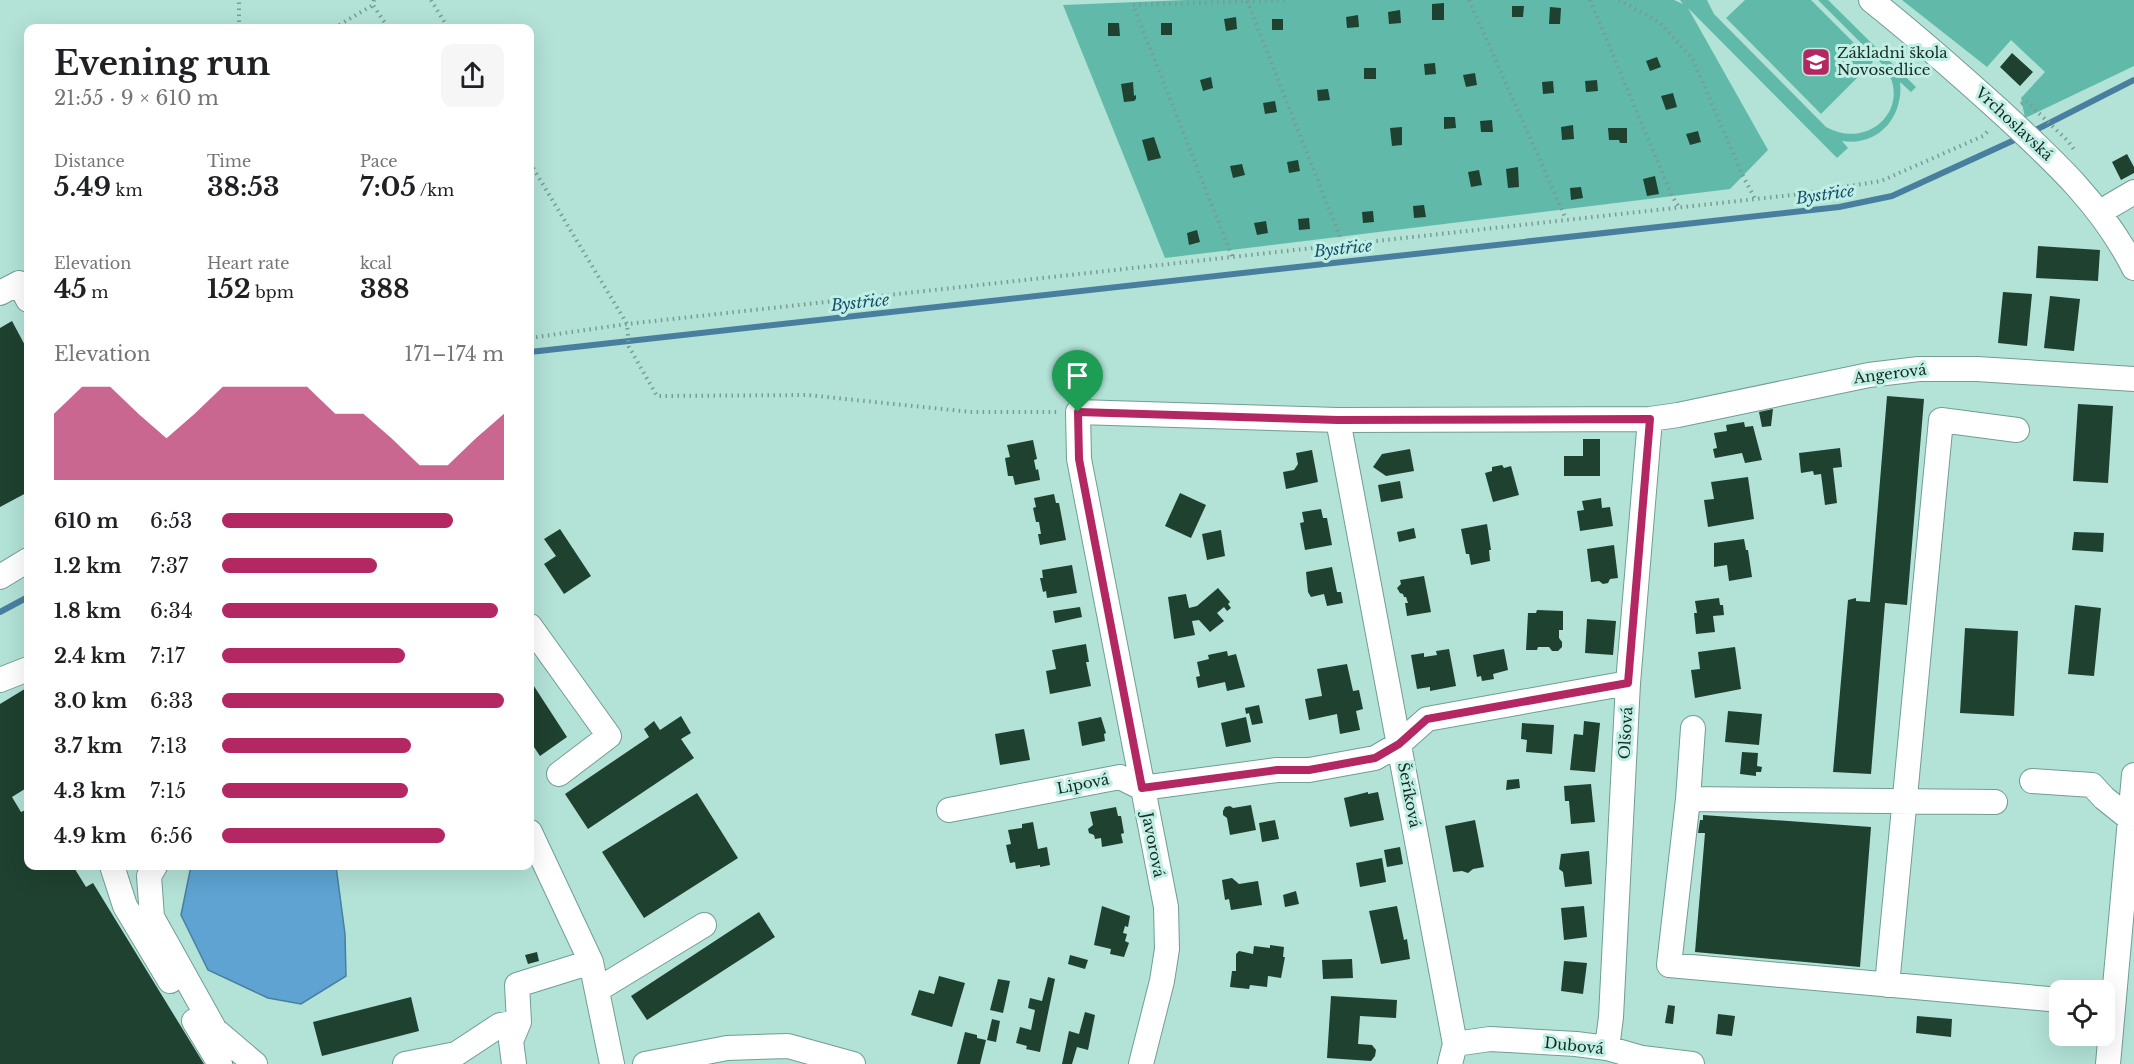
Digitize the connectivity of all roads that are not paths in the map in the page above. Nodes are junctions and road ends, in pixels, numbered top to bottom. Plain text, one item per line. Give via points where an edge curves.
1 (1871, 0) edge
2 (2134, 192) edge
3 (2100, 212) junction
4 (2134, 268) edge
5 (24, 292) edge
6 (0, 293) edge
7 (2134, 379) edge
8 (1078, 412) joint
9 (1650, 419) junction
10 (1338, 420) junction
11 (2017, 430) dead end
12 (24, 562) edge
13 (0, 577) edge
14 (534, 632) edge
15 (24, 671) edge
16 (0, 680) edge
17 (1628, 683) junction
18 (1693, 728) dead end
19 (1399, 744) junction
20 (559, 774) dead end
21 (2134, 774) edge
22 (2032, 781) dead end
23 (1142, 788) junction
24 (1688, 799) junction
25 (1903, 801) junction
26 (1995, 802) dead end
27 (949, 810) dead end
28 (2130, 818) junction
29 (534, 841) edge
30 (113, 870) edge
31 (153, 870) edge
32 (704, 926) dead end
33 (2127, 935) edge
34 (591, 962) junction
35 (2115, 980) edge
36 (1887, 986) junction
37 (597, 990) junction
38 (2049, 999) edge
39 (519, 1022) junction
40 (2108, 1046) edge
41 (1607, 1048) junction
42 (1452, 1054) edge
43 (220, 1064) edge
44 (255, 1064) edge
45 (405, 1064) edge
46 (514, 1064) edge
47 (612, 1064) edge
48 (645, 1064) edge
49 (853, 1064) edge
50 (1141, 1064) edge
51 (1692, 1064) edge
52 (2108, 1064) edge

1 - 3 street, Vrchoslavská via 2008,118
2 - 3 street
3 - 4 street, Vrchoslavská
5 - 6 street via 19,283
7 - 9 street, Angerová via 1919,369 1869,375
8 - 10 street, Angerová
8 - 23 street, Javorová via 1079,459
9 - 10 street, Angerová
9 - 17 street, Olšová
10 - 19 street, Šeříková
11 - 25 street via 1941,420
12 - 13 street
14 - 20 street via 609,736
15 - 16 street
17 - 19 street, Lipová via 1427,719
17 - 41 street, Olšová
18 - 24 street
19 - 23 street, Lipová via 1375,758 1309,770 1277,770
19 - 42 street, Šeříková
21 - 28 street
22 - 28 street via 2092,785
23 - 27 street, Lipová via 1120,777
23 - 50 street, Javorová via 1166,907 1167,949
24 - 25 street
24 - 36 street via 1669,965
25 - 26 street
25 - 36 street
28 - 33 street
29 - 34 street
30 - 43 street via 125,906
31 - 44 street via 149,876 152,916 215,1030
32 - 37 street
33 - 35 street
34 - 37 street
34 - 39 street via 518,985
36 - 38 street
37 - 47 street
39 - 45 street via 500,1025 456,1054
39 - 46 street via 512,1041
40 - 52 street
41 - 42 street, Dubová via 1490,1039
41 - 51 street, Dubová via 1642,1058
48 - 49 street via 727,1048 788,1046

